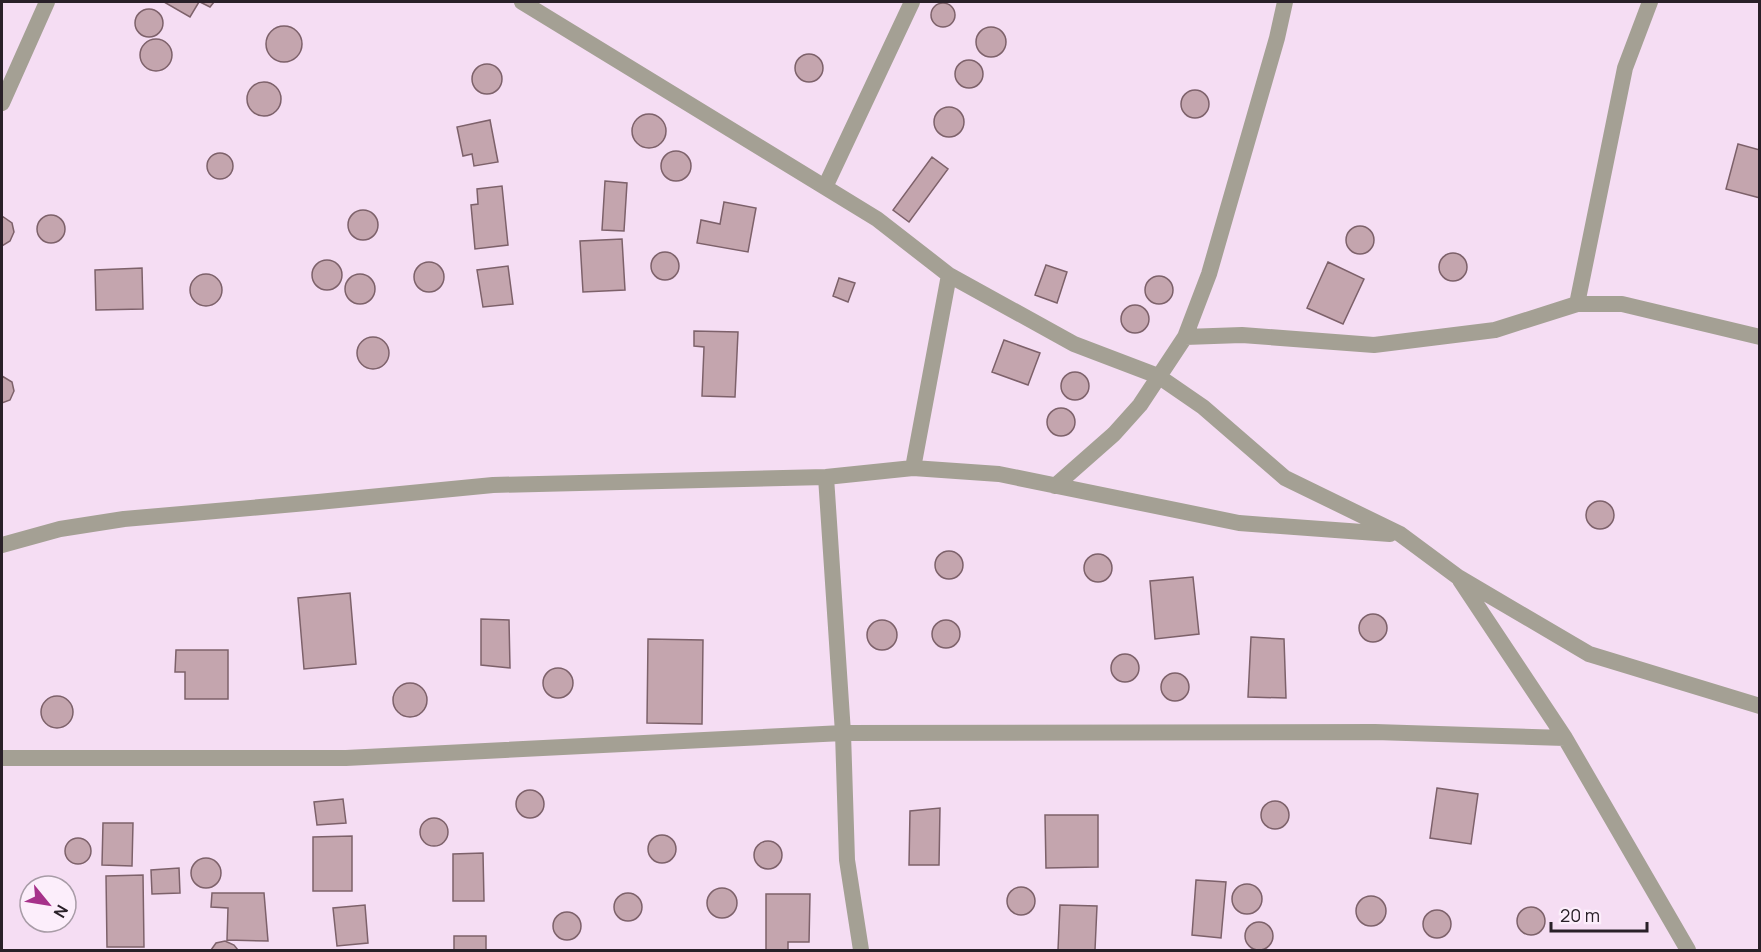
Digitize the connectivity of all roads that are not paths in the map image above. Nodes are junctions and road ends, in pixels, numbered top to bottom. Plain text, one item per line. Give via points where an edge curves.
1 (47, 2) edge
2 (522, 2) edge
3 (912, 2) edge
4 (1285, 2) edge
5 (1650, 2) edge
6 (2, 103) edge
7 (825, 187) junction
8 (949, 275) junction
9 (1577, 304) junction
10 (1185, 337) junction
11 (1760, 337) edge
12 (1158, 376) junction
13 (913, 468) junction
14 (826, 477) junction
15 (1055, 486) junction
16 (1400, 534) junction
17 (2, 545) edge
18 (1458, 577) junction
19 (1760, 706) edge
20 (843, 733) junction
21 (1565, 738) junction
22 (2, 758) edge
23 (861, 951) edge
24 (1688, 951) edge

1 - 6 street
2 - 7 street
3 - 7 street
4 - 10 street via 1209,274
5 - 9 street via 1625,68
7 - 8 street via 877,219
8 - 12 street via 1074,344
8 - 13 street
9 - 10 street via 1495,330 1374,345 1242,335
9 - 11 street via 1622,304
10 - 12 street
12 - 15 street via 1140,405 1114,434
12 - 16 street via 1203,407 1285,478
13 - 14 street
13 - 15 street via 999,474
14 - 17 street via 493,485 124,519 60,528
14 - 20 street
15 - 16 street via 1239,523
16 - 18 street
18 - 19 street via 1589,654
18 - 21 street
20 - 21 street via 1375,732
20 - 22 street via 346,758
20 - 23 street via 847,860
21 - 24 street

